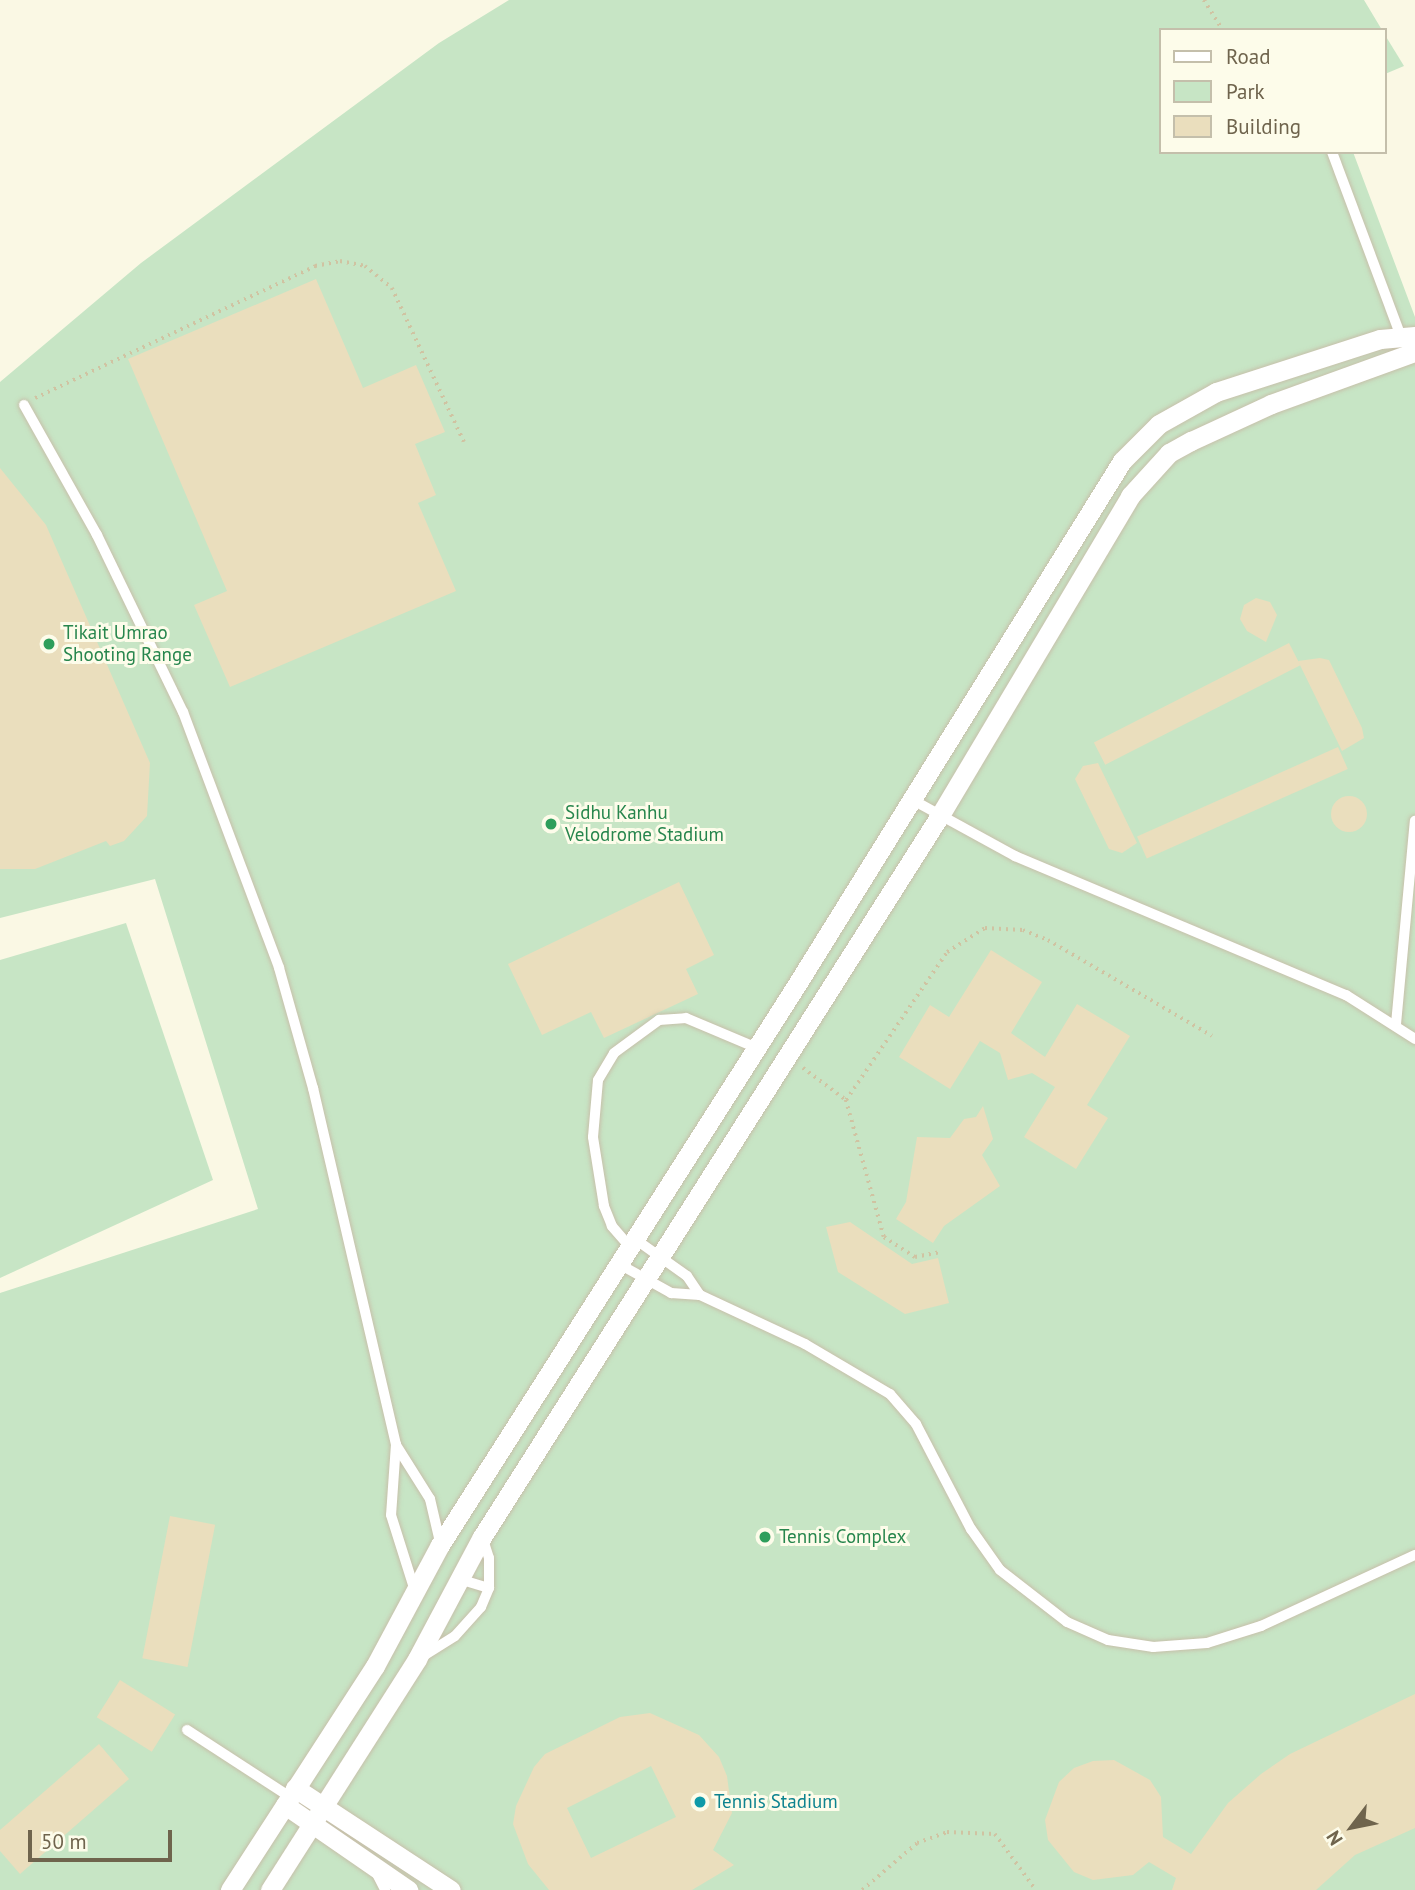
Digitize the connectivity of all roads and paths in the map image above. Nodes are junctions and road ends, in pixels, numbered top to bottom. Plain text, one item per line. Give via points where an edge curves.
1 (1204, 0) edge
2 (1222, 28) edge
3 (1333, 154) edge
4 (1408, 336) edge
5 (1415, 352) edge
6 (24, 405) joint
7 (464, 442) dead end
8 (911, 799) junction
9 (939, 817) junction
10 (1415, 821) edge
11 (1396, 1024) junction
12 (1212, 1036) dead end
13 (1415, 1039) edge
14 (757, 1048) junction
15 (786, 1056) junction
16 (846, 1100) junction
17 (632, 1243) junction
18 (941, 1252) dead end
19 (658, 1256) junction
20 (619, 1264) junction
21 (645, 1278) junction
22 (700, 1295) junction
23 (396, 1444) junction
24 (482, 1537) junction
25 (440, 1545) junction
26 (1415, 1555) edge
27 (460, 1579) junction
28 (489, 1588) junction
29 (415, 1592) junction
30 (417, 1659) junction
31 (187, 1730) dead end
32 (290, 1797) junction
33 (324, 1806) junction
34 (311, 1824) junction
35 (374, 1869) junction
36 (230, 1890) edge
37 (270, 1890) edge
38 (385, 1890) edge
39 (408, 1890) edge
40 (450, 1890) edge
41 (862, 1890) edge
42 (1036, 1890) edge

1 - 2 path
3 - 4 lane
4 - 8 street via 1380,339 1252,379 1185,406 1158,424 1122,461 1099,495
5 - 9 street via 1271,404 1169,453 1130,496
6 - 7 path via 49,389 315,266 340,261 365,266 392,288
6 - 23 lane via 97,535 178,700 247,876 313,1088
8 - 9 lane
8 - 14 street
9 - 11 lane via 1028,862 1346,995
9 - 15 street
10 - 11 lane
11 - 13 lane
12 - 16 path via 1048,940 1023,930 985,928 947,952
14 - 17 street
14 - 17 lane via 687,1018 659,1020 614,1053 598,1080 593,1137 604,1206 612,1226
15 - 16 path
15 - 19 street
16 - 18 path via 884,1237 915,1257
17 - 19 lane
17 - 20 street
19 - 21 street
19 - 22 lane via 687,1276
20 - 21 lane
20 - 25 street
21 - 22 lane via 671,1293
21 - 24 street
22 - 26 lane via 805,1343 890,1394 916,1424 971,1529 1000,1570 1067,1622 1108,1640 1153,1647 1207,1643 1261,1626
23 - 25 lane via 430,1499
23 - 29 lane via 391,1515
24 - 27 street
24 - 28 lane via 489,1558
25 - 29 street
27 - 28 lane
27 - 30 street
28 - 30 lane via 481,1608 456,1636
29 - 32 street via 376,1666
30 - 33 street
31 - 32 lane
32 - 33 street
32 - 34 street
32 - 36 street
33 - 34 street
33 - 40 street
34 - 35 street
34 - 37 street
35 - 38 lane
35 - 39 street
41 - 42 path via 917,1843 947,1832 995,1834

